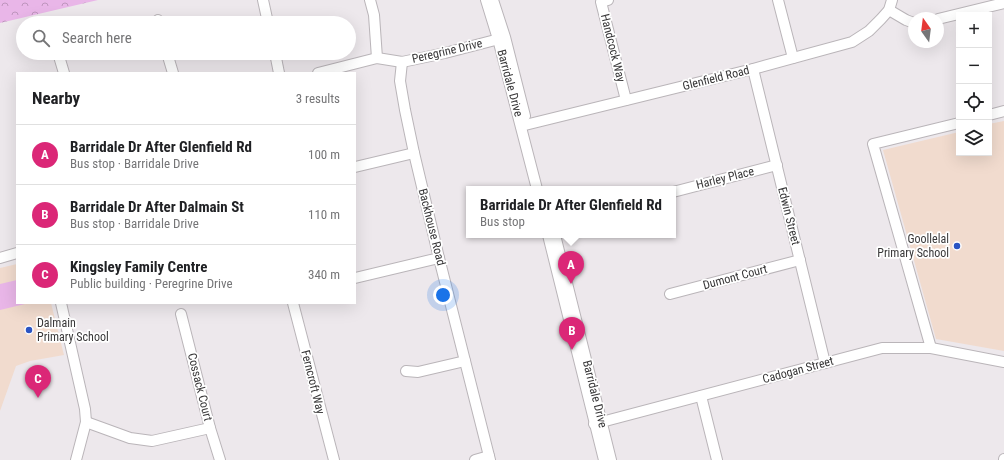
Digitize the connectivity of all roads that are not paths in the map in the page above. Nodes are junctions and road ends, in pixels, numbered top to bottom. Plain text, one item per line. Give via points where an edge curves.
1 (263, 0) edge
2 (370, 0) edge
3 (486, 0) edge
4 (493, 0) edge
5 (778, 0) edge
6 (603, 1) edge
7 (1004, 3) edge
8 (890, 5) edge
9 (266, 16) edge
10 (944, 18) edge
11 (908, 21) edge
12 (502, 38) junction
13 (377, 58) junction
14 (793, 58) junction
15 (60, 60) edge
16 (169, 60) edge
17 (276, 60) edge
18 (402, 62) junction
19 (753, 68) junction
20 (64, 72) edge
21 (172, 72) edge
22 (279, 72) edge
23 (322, 72) edge
24 (626, 100) junction
25 (1004, 112) edge
26 (992, 114) edge
27 (956, 124) edge
28 (524, 125) junction
29 (414, 153) junction
30 (777, 165) junction
31 (356, 167) edge
32 (536, 186) edge
33 (543, 186) edge
34 (676, 191) edge
35 (549, 238) edge
36 (556, 238) edge
37 (16, 253) edge
38 (0, 258) edge
39 (439, 258) junction
40 (800, 260) junction
41 (356, 278) edge
42 (670, 294) dead end
43 (61, 304) edge
44 (293, 304) edge
45 (181, 314) dead end
46 (931, 348) junction
47 (465, 361) junction
48 (1004, 362) edge
49 (826, 363) junction
50 (406, 371) dead end
51 (701, 396) junction
52 (86, 422) junction
53 (598, 423) junction
54 (210, 428) junction
55 (489, 458) edge
56 (76, 460) edge
57 (220, 460) edge
58 (334, 460) edge
59 (475, 460) edge
60 (604, 460) edge
61 (611, 460) edge
62 (717, 460) edge

1 - 9 street
2 - 13 street via 374,15
3 - 12 street, Barridale Drive
4 - 12 street, Barridale Drive
5 - 14 street
6 - 24 street, Handcock Way
7 - 10 street
8 - 11 street
8 - 14 street, Glenfield Road via 868,31 852,42
12 - 18 street, Peregrine Drive
12 - 28 street, Barridale Drive
13 - 18 street, Peregrine Drive
13 - 23 street, Peregrine Drive
14 - 19 street, Glenfield Road
15 - 20 street
16 - 21 street
17 - 22 street
18 - 29 street, Backhouse Road via 400,80
19 - 24 street, Glenfield Road
19 - 30 street, Edwin Street
24 - 28 street, Glenfield Road
25 - 26 street
27 - 46 street via 873,144
28 - 32 street, Barridale Drive
28 - 33 street, Barridale Drive
29 - 31 street
29 - 39 street, Backhouse Road
30 - 34 street, Harley Place
30 - 40 street, Edwin Street
35 - 53 street, Barridale Drive
36 - 53 street, Barridale Drive
37 - 38 street
39 - 41 street
39 - 47 street, Backhouse Road
40 - 42 street, Dumont Court
40 - 49 street, Edwin Street
43 - 52 street
44 - 58 street, Ferncroft Way
45 - 54 street, Cossack Court
46 - 48 street, Cadogan Street
46 - 49 street, Cadogan Street via 882,348
47 - 50 street via 418,372
47 - 55 street, Backhouse Road
49 - 51 street, Cadogan Street
51 - 53 street, Cadogan Street
51 - 62 street
52 - 54 street via 130,438 152,441
52 - 56 street
53 - 60 street, Barridale Drive
53 - 61 street, Barridale Drive
54 - 57 street, Cossack Court
55 - 59 street

